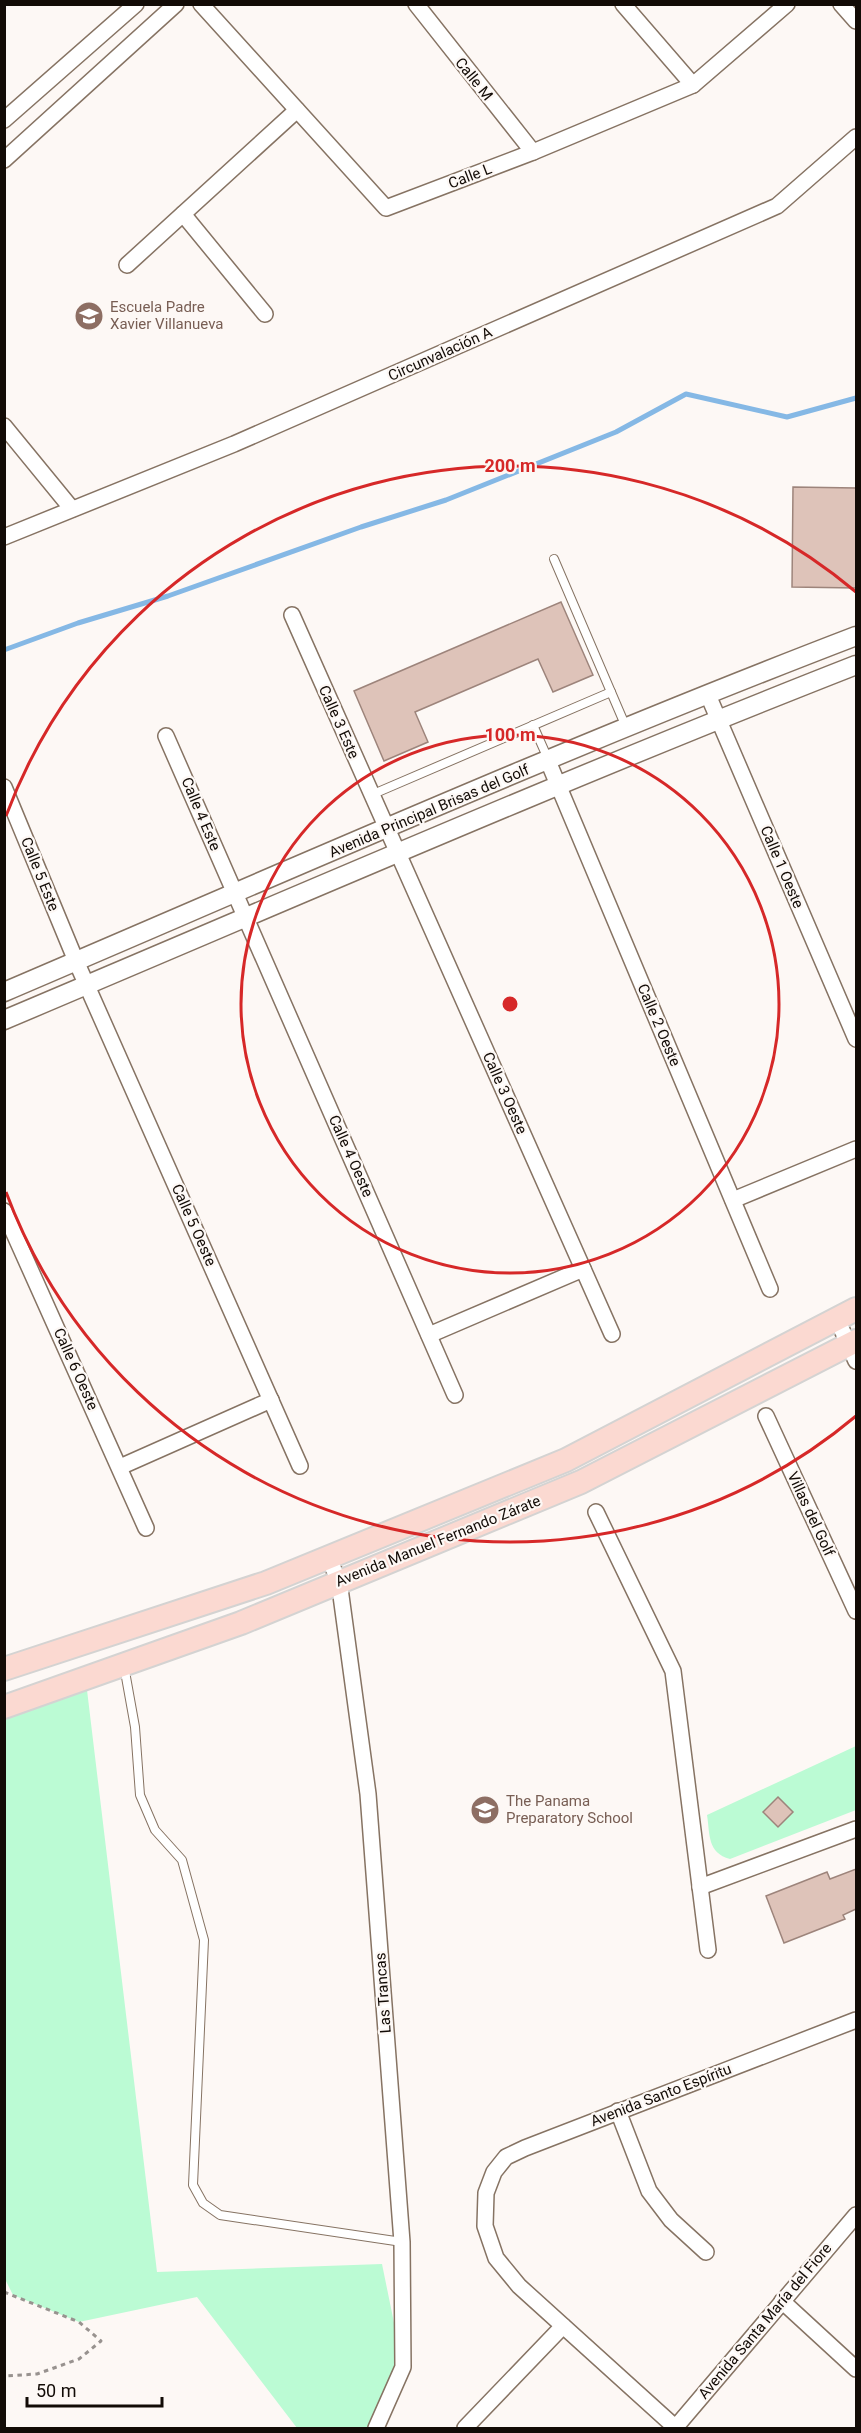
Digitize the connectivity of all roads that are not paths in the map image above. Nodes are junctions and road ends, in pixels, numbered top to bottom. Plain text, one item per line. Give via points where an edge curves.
1 (136, 4) edge
2 (176, 4) edge
3 (201, 4) edge
4 (623, 4) edge
5 (787, 4) edge
6 (841, 4) edge
7 (415, 5) edge
8 (856, 21) edge
9 (693, 85) junction
10 (297, 110) junction
11 (4, 120) edge
12 (856, 137) edge
13 (533, 152) junction
14 (4, 160) edge
15 (183, 214) junction
16 (127, 265) dead end
17 (265, 314) dead end
18 (4, 426) edge
19 (72, 509) junction
20 (4, 537) edge
21 (554, 559) dead end
22 (292, 615) dead end
23 (856, 636) edge
24 (856, 665) edge
25 (611, 692) junction
26 (708, 695) junction
27 (718, 719) junction
28 (533, 725) junction
29 (626, 729) junction
30 (166, 736) dead end
31 (548, 761) junction
32 (558, 785) junction
33 (4, 787) edge
34 (371, 795) junction
35 (386, 829) junction
36 (398, 851) junction
37 (235, 893) junction
38 (246, 917) junction
39 (76, 961) junction
40 (87, 985) junction
41 (4, 992) edge
42 (4, 1020) edge
43 (856, 1039) edge
44 (856, 1149) edge
45 (733, 1200) junction
46 (4, 1210) edge
47 (583, 1269) junction
48 (770, 1289) dead end
49 (847, 1314) edge
50 (612, 1334) dead end
51 (429, 1335) junction
52 (854, 1349) edge
53 (455, 1395) dead end
54 (271, 1400) junction
55 (766, 1416) dead end
56 (300, 1466) dead end
57 (120, 1467) junction
58 (596, 1512) dead end
59 (146, 1528) dead end
60 (328, 1557) junction
61 (339, 1581) junction
62 (856, 1611) edge
63 (123, 1665) junction
64 (4, 1669) edge
65 (4, 1707) edge
66 (856, 1829) edge
67 (700, 1887) junction
68 (708, 1950) dead end
69 (856, 2020) edge
70 (618, 2111) junction
71 (856, 2215) edge
72 (402, 2242) junction
73 (706, 2252) dead end
74 (782, 2301) junction
75 (563, 2326) junction
76 (856, 2369) edge
77 (376, 2428) edge
78 (465, 2428) edge
79 (676, 2428) edge

1 - 11 street
2 - 14 street
3 - 10 street, Calle L
4 - 9 street
5 - 9 street, Calle L
6 - 8 street
7 - 13 street, Calle M
9 - 13 street, Calle L
10 - 13 street, Calle L via 386,208
10 - 15 street
12 - 19 street, Circunvalación A via 777,206 234,444
15 - 16 street
15 - 17 street
18 - 19 street
19 - 20 street, Circunvalación A
21 - 25 lane
22 - 34 street, Calle 3 Este
23 - 26 street, Avenida Principal Brisas del Golf
24 - 27 street, Avenida Principal Brisas del Golf
25 - 28 lane
25 - 29 lane
26 - 27 street, Calle 1 Oeste
26 - 29 street, Avenida Principal Brisas del Golf
27 - 32 street, Avenida Principal Brisas del Golf
27 - 43 street, Calle 1 Oeste
28 - 31 lane
28 - 34 lane
29 - 31 street, Avenida Principal Brisas del Golf
30 - 37 street, Calle 4 Este
31 - 32 street, Calle 2 Oeste
31 - 35 street, Avenida Principal Brisas del Golf
32 - 36 street, Avenida Principal Brisas del Golf
32 - 45 street, Calle 2 Oeste
33 - 39 street, Calle 5 Este
34 - 35 street, Calle 3 Este
35 - 36 street, Calle 3 Oeste
35 - 37 street, Avenida Principal Brisas del Golf
36 - 38 street, Avenida Principal Brisas del Golf
36 - 47 street, Calle 3 Oeste
37 - 38 street, Calle 4 Este
37 - 39 street, Avenida Principal Brisas del Golf
38 - 40 street, Avenida Principal Brisas del Golf
38 - 51 street, Calle 4 Oeste
39 - 40 street, Calle 5 Este
39 - 41 street, Avenida Principal Brisas del Golf
40 - 42 street, Avenida Principal Brisas del Golf
40 - 54 street, Calle 5 Oeste
44 - 45 street
45 - 48 street, Calle 2 Oeste
46 - 57 street, Calle 6 Oeste
47 - 50 street, Calle 3 Oeste
47 - 51 street
49 - 52 street
49 - 60 main road, Avenida Manuel Fernando Zárate via 566,1460
51 - 53 street, Calle 4 Oeste
52 - 61 main road, Avenida Manuel Fernando Zárate via 581,1482
54 - 56 street, Calle 5 Oeste
54 - 57 street
55 - 62 street, Villas del Golf
57 - 59 street, Calle 6 Oeste
58 - 67 street via 673,1671
60 - 61 street, Las Trancas
60 - 64 main road, Avenida Manuel Fernando Zárate via 266,1583
61 - 63 main road, Avenida Manuel Fernando Zárate via 241,1623
61 - 72 street, Las Trancas via 368,1794
63 - 65 main road, Avenida Manuel Fernando Zárate
63 - 72 lane via 135,1727 140,1795 155,1830 182,1860 204,1940 193,2185 203,2203 220,2216
66 - 67 street
67 - 68 street
69 - 70 street, Avenida Santo Espíritu
70 - 73 street via 649,2191 671,2220
70 - 75 street, Avenida Santo Espíritu via 506,2157 494,2172 486,2193 485,2226 496,2258 519,2286
71 - 74 street, Avenida Santa María del Fiore
72 - 77 street, Las Trancas via 403,2367
74 - 76 street
74 - 79 street, Avenida Santa María del Fiore
75 - 78 street
75 - 79 street

